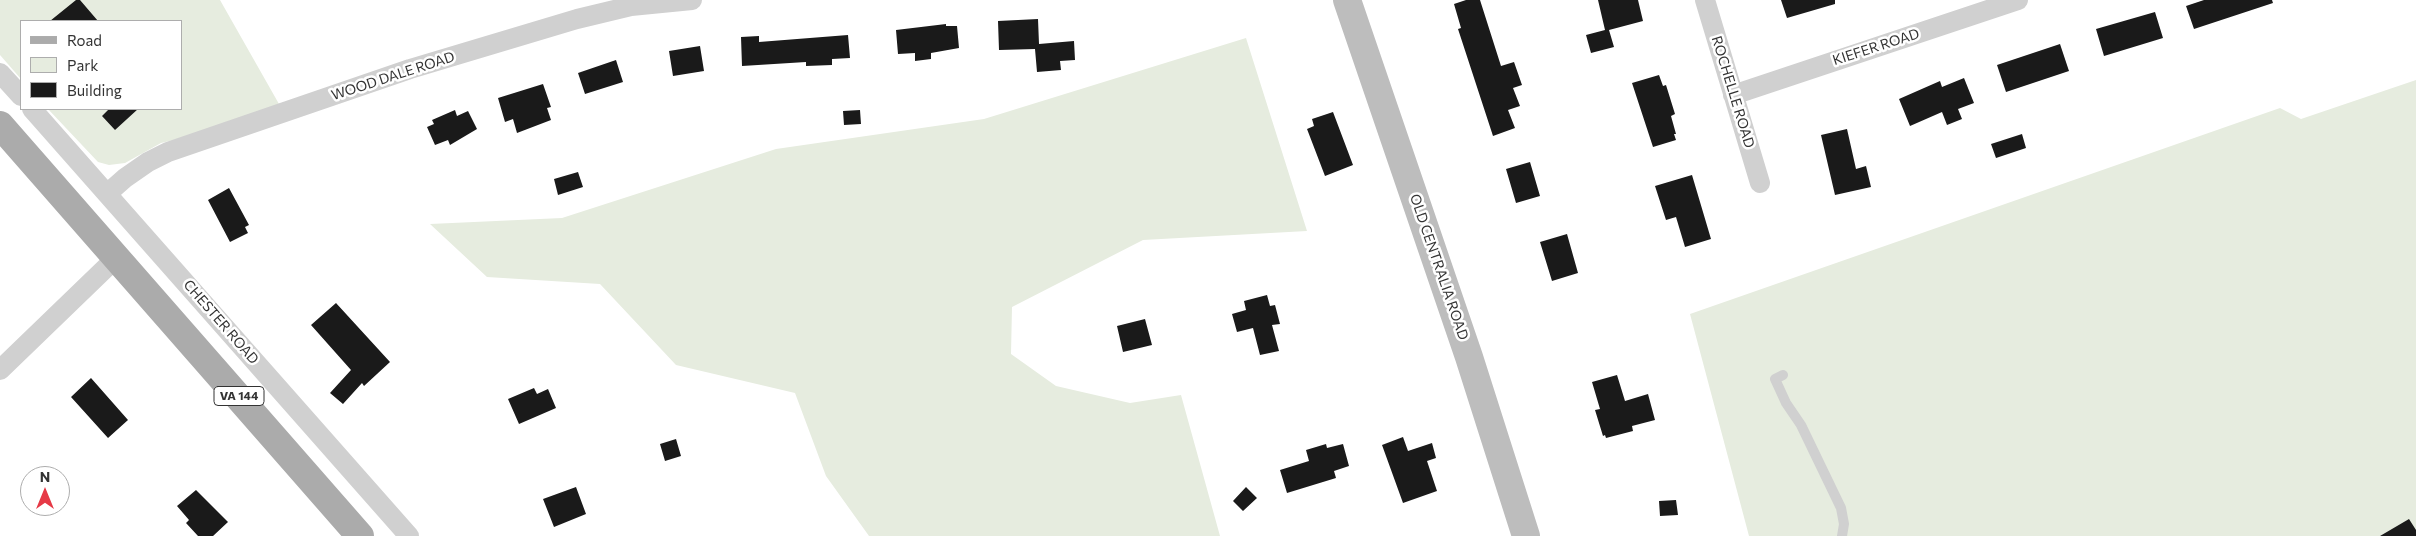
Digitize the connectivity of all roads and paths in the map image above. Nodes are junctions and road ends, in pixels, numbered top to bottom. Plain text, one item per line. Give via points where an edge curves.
1 (692, 0) edge
2 (1347, 0) edge
3 (1705, 0) edge
4 (2018, 0) edge
5 (0, 73) edge
6 (1733, 94) junction
7 (20, 95) edge
8 (33, 110) edge
9 (0, 125) edge
10 (1760, 183) dead end
11 (108, 193) junction
12 (117, 257) junction
13 (0, 370) edge
14 (1783, 375) dead end
15 (360, 536) edge
16 (409, 536) edge
17 (1526, 536) edge
18 (1842, 536) edge

1 - 11 street, WOOD DALE ROAD via 631,6 577,19 410,70 168,152 132,173
2 - 17 street, OLD CENTRALIA ROAD via 1470,358
3 - 6 street, ROCHELLE ROAD
4 - 6 street, KIEFER ROAD
5 - 7 street
6 - 10 street, ROCHELLE ROAD
8 - 11 street, CHESTER ROAD / VA 144
9 - 12 main road, VA 144
11 - 16 street, CHESTER ROAD / VA 144
12 - 13 street
12 - 15 main road, VA 144
14 - 18 lane via 1776,379 1786,403 1801,425 1841,508

